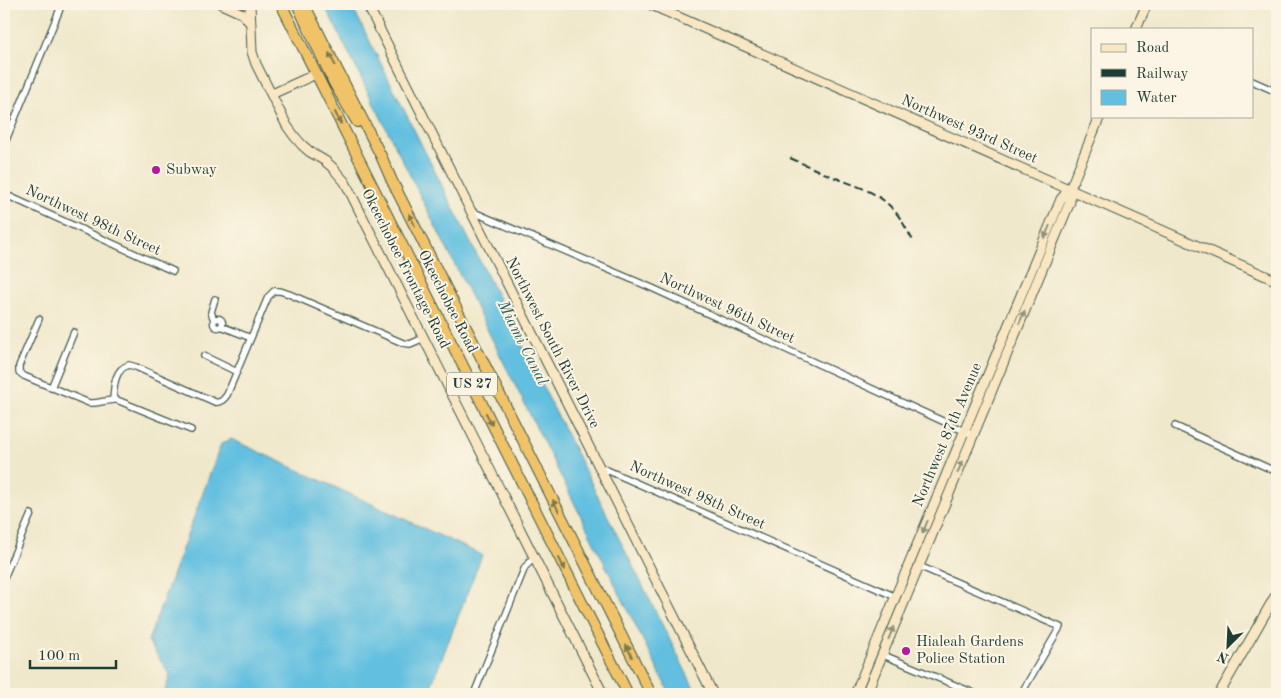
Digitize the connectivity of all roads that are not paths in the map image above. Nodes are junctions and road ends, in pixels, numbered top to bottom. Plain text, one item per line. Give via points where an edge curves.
1 (62, 4) edge
2 (244, 4) edge
3 (250, 4) edge
4 (281, 4) edge
5 (297, 4) edge
6 (304, 4) edge
7 (367, 4) edge
8 (650, 4) edge
9 (1147, 4) edge
10 (225, 6) edge
11 (251, 24) junction
12 (1136, 28) edge
13 (318, 52) junction
14 (316, 74) junction
15 (1254, 82) edge
16 (334, 83) junction
17 (1277, 92) edge
18 (272, 94) junction
19 (1099, 118) edge
20 (4, 145) edge
21 (392, 181) junction
22 (1070, 189) junction
23 (4, 194) edge
24 (469, 211) junction
25 (173, 271) dead end
26 (1277, 281) edge
27 (215, 299) dead end
28 (39, 319) dead end
29 (74, 332) dead end
30 (251, 338) junction
31 (424, 338) junction
32 (204, 356) dead end
33 (237, 372) junction
34 (51, 388) junction
35 (113, 400) junction
36 (1175, 426) dead end
37 (191, 430) dead end
38 (969, 433) junction
39 (600, 467) junction
40 (1277, 472) edge
41 (31, 514) dead end
42 (534, 558) junction
43 (919, 566) junction
44 (4, 578) edge
45 (1277, 593) edge
46 (896, 597) junction
47 (878, 652) junction
48 (474, 694) edge
49 (603, 694) edge
50 (628, 694) edge
51 (651, 694) edge
52 (713, 694) edge
53 (855, 694) edge
54 (866, 694) edge
55 (976, 694) edge
56 (1021, 694) edge
57 (1219, 694) edge

1 - 20 street
2 - 10 street
3 - 11 street, Okeechobee Frontage Road
4 - 14 highway, Okeechobee Road / US 27
5 - 13 highway
21 -> 6 highway, Okeechobee Road / US 27
7 - 24 street, Northwest South River Drive
8 - 22 street, Northwest 93rd Street
9 - 12 street
10 - 11 street via 243,14
11 - 18 street, Okeechobee Frontage Road via 252,52
13 - 14 highway via 320,63
13 - 16 highway
14 - 16 highway via 328,77
14 - 18 street
14 -> 50 highway, Okeechobee Road / US 27
15 - 17 street
16 - 21 highway
18 - 31 street, Okeechobee Frontage Road via 295,138 332,166 345,182
19 - 22 street, Northwest 87th Avenue
51 -> 21 highway, Okeechobee Road / US 27
22 - 26 street, Northwest 93rd Street
22 - 38 street, Northwest 87th Avenue via 1070,202
23 - 25 street, Northwest 98th Street
24 - 38 street, Northwest 96th Street via 658,290
24 - 39 street, Northwest South River Drive
27 - 30 street via 211,310 214,326
28 - 34 street via 18,368 26,378
29 - 34 street
30 - 31 street via 268,296 280,291 403,344
30 - 33 street
31 - 42 street, Okeechobee Frontage Road
32 - 33 street
33 - 35 street via 227,395 220,402 215,402 129,365 117,376
34 - 35 street via 89,404
35 - 37 street
36 - 40 street
43 -> 38 street, Northwest 87th Avenue
38 -> 46 street, Northwest 87th Avenue
39 - 46 street, Northwest 98th Street
39 - 52 street, Northwest South River Drive
41 - 44 street
42 - 48 street via 525,567
42 - 49 street, Okeechobee Frontage Road
47 -> 43 street, Northwest 87th Avenue
43 - 56 street via 1060,627
45 - 57 street
46 - 47 street, Northwest 87th Avenue
47 - 53 street, Northwest 87th Avenue
47 - 54 street, Northwest 87th Avenue
47 - 55 street

